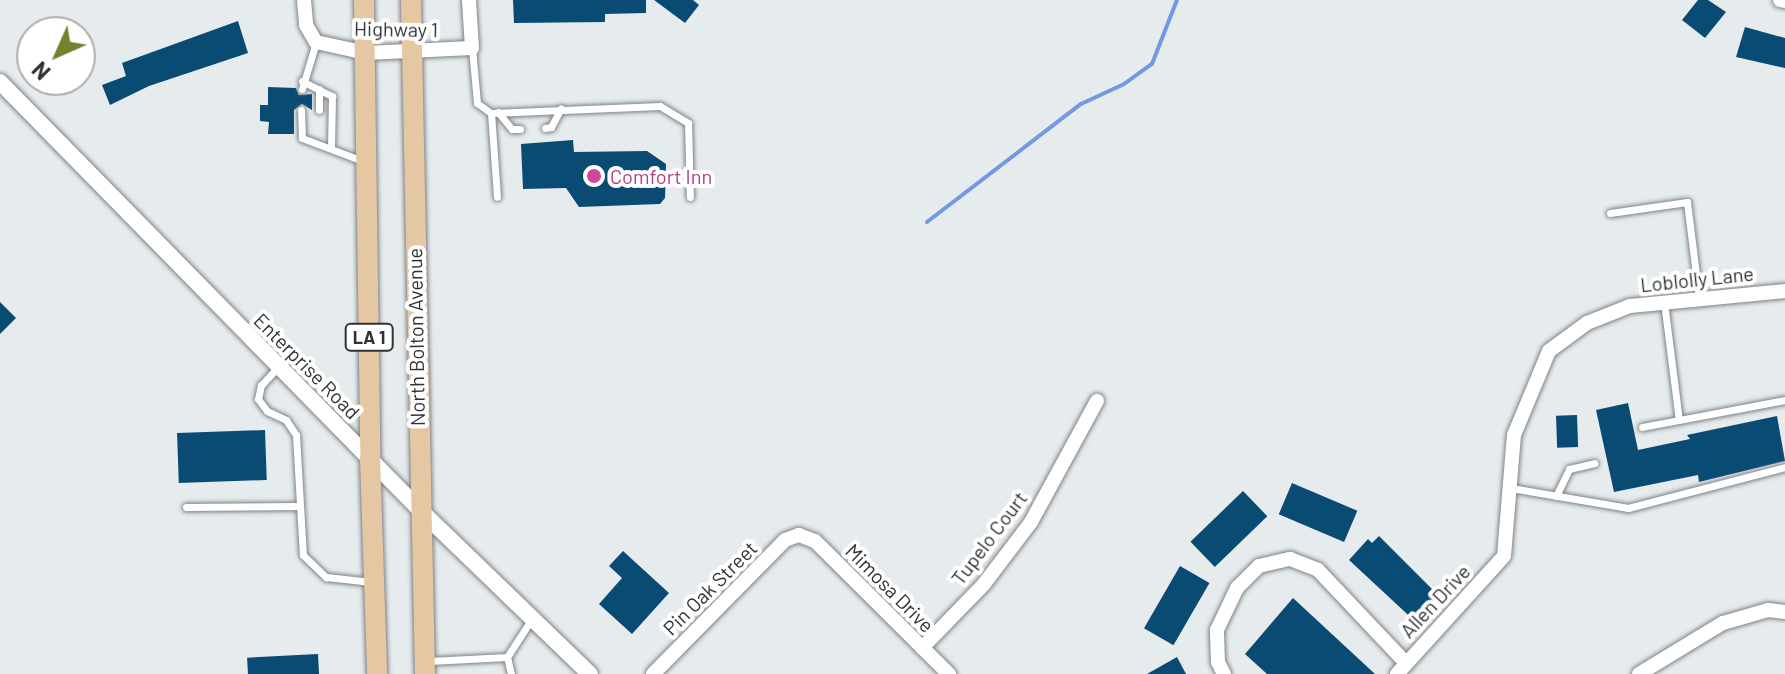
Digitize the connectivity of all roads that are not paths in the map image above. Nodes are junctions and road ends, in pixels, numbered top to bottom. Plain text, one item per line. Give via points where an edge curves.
1 (304, 0) edge
2 (364, 0) edge
3 (411, 0) edge
4 (469, 0) edge
5 (316, 42) junction
6 (472, 48) junction
7 (411, 51) junction
8 (366, 53) junction
9 (0, 82) edge
10 (319, 89) junction
11 (561, 108) junction
12 (301, 110) dead end
13 (319, 110) dead end
14 (495, 113) junction
15 (545, 128) dead end
16 (520, 129) dead end
17 (319, 132) dead end
18 (319, 144) junction
19 (331, 147) junction
20 (367, 163) junction
21 (497, 197) dead end
22 (690, 197) dead end
23 (1610, 213) dead end
24 (1785, 291) edge
25 (1699, 298) junction
26 (1664, 302) junction
27 (279, 366) junction
28 (1785, 400) edge
29 (1097, 401) dead end
30 (1679, 420) junction
31 (1642, 427) dead end
32 (370, 458) junction
33 (1594, 463) dead end
34 (1785, 467) edge
35 (1511, 488) junction
36 (1556, 496) junction
37 (298, 506) junction
38 (186, 507) dead end
39 (420, 510) junction
40 (799, 535) joint
41 (1504, 556) joint
42 (374, 583) junction
43 (1785, 612) edge
44 (532, 618) junction
45 (922, 648) junction
46 (507, 657) junction
47 (425, 667) edge
48 (1401, 668) edge
49 (377, 674) edge
50 (511, 674) edge
51 (590, 674) edge
52 (653, 674) edge
53 (949, 674) edge
54 (1224, 674) edge
55 (1639, 674) edge

1 - 5 street via 306,25
2 - 8 main road, LA 1
3 - 7 main road, North Bolton Avenue / LA 1
4 - 6 street
5 - 8 street, Highway 1
5 - 10 lane via 302,85
6 - 7 street, Highway 1
6 - 14 lane via 477,103
7 - 8 street, Highway 1
7 - 39 main road, North Bolton Avenue / LA 1
8 - 20 main road, LA 1
9 - 27 street, Enterprise Road
10 - 13 lane
10 - 19 lane via 332,96
11 - 14 lane
11 - 15 lane via 551,127
11 - 22 lane via 660,106 688,123
12 - 18 lane via 302,138
14 - 16 lane via 512,129
14 - 21 lane
17 - 18 lane
18 - 19 lane
19 - 20 lane
20 - 32 main road, LA 1
23 - 25 lane via 1687,202
24 - 25 street, Loblolly Lane
25 - 26 street, Loblolly Lane
26 - 30 lane
26 - 35 street, Loblolly Lane via 1630,306 1587,323 1549,351 1514,435
27 - 32 street, Enterprise Road
27 - 37 lane via 261,385 258,399 267,411 286,420 296,435
28 - 30 lane
29 - 45 street, Tupelo Court via 1031,522 984,584
30 - 31 lane
32 - 39 street, Enterprise Road
32 - 42 main road, LA 1
33 - 36 lane via 1569,469
34 - 36 lane via 1628,508
35 - 36 lane
35 - 41 street, Loblolly Lane
37 - 38 lane
37 - 42 lane via 303,555 312,568 326,577
39 - 44 street, Enterprise Road
39 - 47 main road, North Bolton Avenue / LA 1
40 - 45 street, Mimosa Drive via 815,541
40 - 52 street, Pin Oak Street via 785,540
41 - 48 street, Allen Drive
42 - 49 main road, LA 1
43 - 55 street via 1768,610 1723,623
44 - 46 lane
44 - 51 street, Enterprise Road
45 - 53 street, Mimosa Drive
46 - 47 lane
46 - 50 lane
48 - 54 street via 1318,570 1290,559 1259,566 1237,588 1217,630 1218,662

